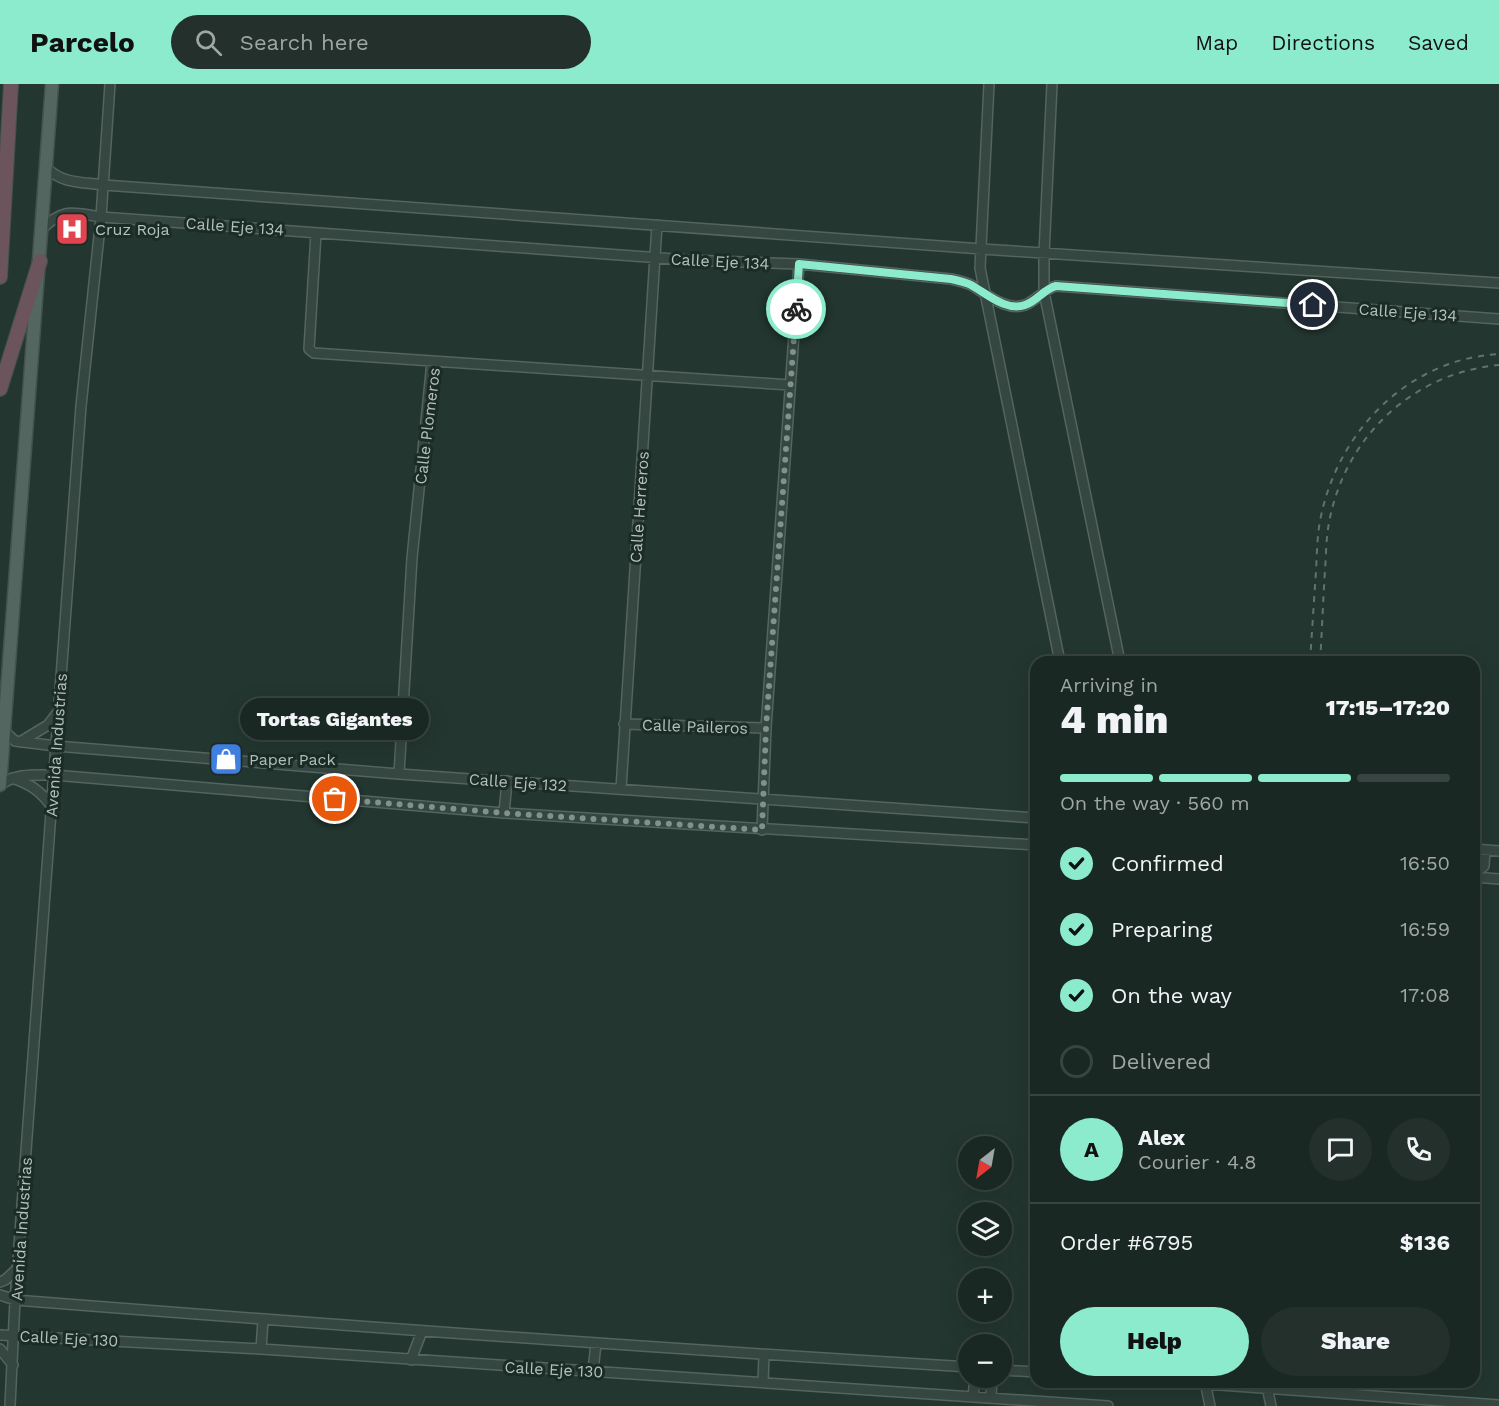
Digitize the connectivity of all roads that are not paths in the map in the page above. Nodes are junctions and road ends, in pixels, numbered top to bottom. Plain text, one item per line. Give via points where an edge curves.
1 (11, 84) edge
2 (52, 84) edge
3 (110, 84) edge
4 (989, 84) edge
5 (1052, 84) edge
6 (47, 168) junction
7 (104, 185) junction
8 (101, 217) junction
9 (657, 225) junction
10 (42, 229) junction
11 (316, 232) junction
12 (982, 249) junction
13 (1044, 254) junction
14 (656, 257) junction
15 (40, 261) junction
16 (799, 264) junction
17 (0, 278) edge
18 (1499, 283) edge
19 (1044, 292) junction
20 (984, 294) junction
21 (1499, 319) edge
22 (432, 362) junction
23 (648, 375) junction
24 (790, 385) junction
25 (0, 389) edge
26 (1059, 656) edge
27 (1119, 656) edge
28 (58, 712) junction
29 (624, 724) junction
30 (766, 728) junction
31 (4, 731) junction
32 (20, 742) junction
33 (56, 747) junction
34 (399, 774) junction
35 (54, 776) junction
36 (507, 781) junction
37 (3, 783) edge
38 (621, 789) junction
39 (763, 800) junction
40 (52, 807) junction
41 (504, 813) junction
42 (1030, 818) edge
43 (762, 830) junction
44 (1030, 845) edge
45 (1480, 850) edge
46 (1485, 850) junction
47 (1499, 851) edge
48 (1480, 870) edge
49 (1480, 877) edge
50 (1499, 879) edge
51 (18, 1268) junction
52 (0, 1282) edge
53 (0, 1295) edge
54 (15, 1300) junction
55 (263, 1320) junction
56 (422, 1331) junction
57 (0, 1335) edge
58 (14, 1335) junction
59 (596, 1342) junction
60 (0, 1349) edge
61 (261, 1349) junction
62 (764, 1355) junction
63 (411, 1360) junction
64 (13, 1365) junction
65 (958, 1366) edge
66 (593, 1371) junction
67 (1012, 1371) edge
68 (1030, 1372) edge
69 (763, 1382) junction
70 (974, 1388) edge
71 (992, 1388) edge
72 (1206, 1388) edge
73 (1267, 1388) edge
74 (1301, 1388) edge
75 (973, 1397) junction
76 (991, 1398) junction
77 (1499, 1405) edge
78 (10, 1406) edge
79 (1108, 1406) edge
80 (1210, 1406) edge
81 (1271, 1406) edge

1 - 17 highway
2 - 6 main road
3 - 7 street, Avenida Industrias
4 - 12 street
5 - 13 street
6 - 7 street, Calle Eje 134 via 65,180
6 - 10 main road
7 - 8 street, Avenida Industrias
7 - 9 street, Calle Eje 134
8 - 10 street, Calle Eje 134 via 61,214
8 - 11 street, Calle Eje 134
8 - 28 street, Avenida Industrias via 81,406
9 - 12 street, Calle Eje 134
9 - 14 street, Calle Herreros
10 - 15 main road
11 - 14 street, Calle Eje 134
11 - 22 street via 310,351
12 - 13 street, Calle Eje 134
12 - 20 street
13 - 18 street, Calle Eje 134
13 - 19 street
14 - 16 street, Calle Eje 134
14 - 23 street, Calle Herreros
15 - 25 highway
15 - 31 main road
16 - 20 street, Calle Eje 134 via 951,279
16 - 24 street
19 - 20 street, Calle Eje 134 via 1027,305 1019,306
19 - 21 street, Calle Eje 134 via 1056,286
19 - 27 street
20 - 26 street
22 - 23 street, Calle Plomeros
22 - 34 street, Calle Plomeros via 412,558
23 - 24 street, Calle Plomeros
23 - 29 street, Calle Herreros
24 - 30 street
28 - 32 street via 48,724
28 - 33 street, Avenida Industrias
29 - 30 street, Calle Paileros
29 - 38 street, Calle Herreros
30 - 39 street
31 - 32 street, Calle Eje 132
31 - 37 main road
32 - 33 street, Calle Eje 132
33 - 34 street, Calle Eje 132
33 - 35 street, Avenida Industrias
34 - 36 street, Calle Eje 132
35 - 37 street, Calle Eje 132 via 23,775
35 - 40 street, Avenida Industrias
35 - 41 street, Calle Eje 132
36 - 38 street, Calle Eje 132
36 - 41 street
37 - 40 street via 26,783
38 - 39 street, Calle Eje 132
39 - 42 street, Calle Eje 132
39 - 43 street
40 - 51 street, Avenida Industrias
41 - 43 street, Calle Eje 132
43 - 44 street, Calle Eje 132
45 - 46 street
46 - 47 street
46 - 48 street
49 - 50 street
51 - 52 street
51 - 54 street, Avenida Industrias
53 - 54 street, Calle Eje 130
54 - 55 street, Calle Eje 130
54 - 58 street, Avenida Industrias
55 - 56 street, Calle Eje 130
55 - 61 street
56 - 59 street, Calle Eje 130
56 - 63 street
57 - 58 street, Calle Eje 130
58 - 61 street, Calle Eje 130
58 - 64 street, Avenida Industrias
59 - 62 street, Calle Eje 130
59 - 66 street
60 - 64 street
61 - 63 street, Calle Eje 130
62 - 65 street, Calle Eje 130
62 - 69 street
63 - 66 street, Calle Eje 130
64 - 78 street, Avenida Industrias
66 - 69 street, Calle Eje 130
67 - 68 street
69 - 75 street, Calle Eje 130
70 - 75 street
71 - 76 street
72 - 80 street
73 - 81 street
74 - 77 street
75 - 76 street, Calle Eje 130
76 - 79 street, Calle Eje 130

